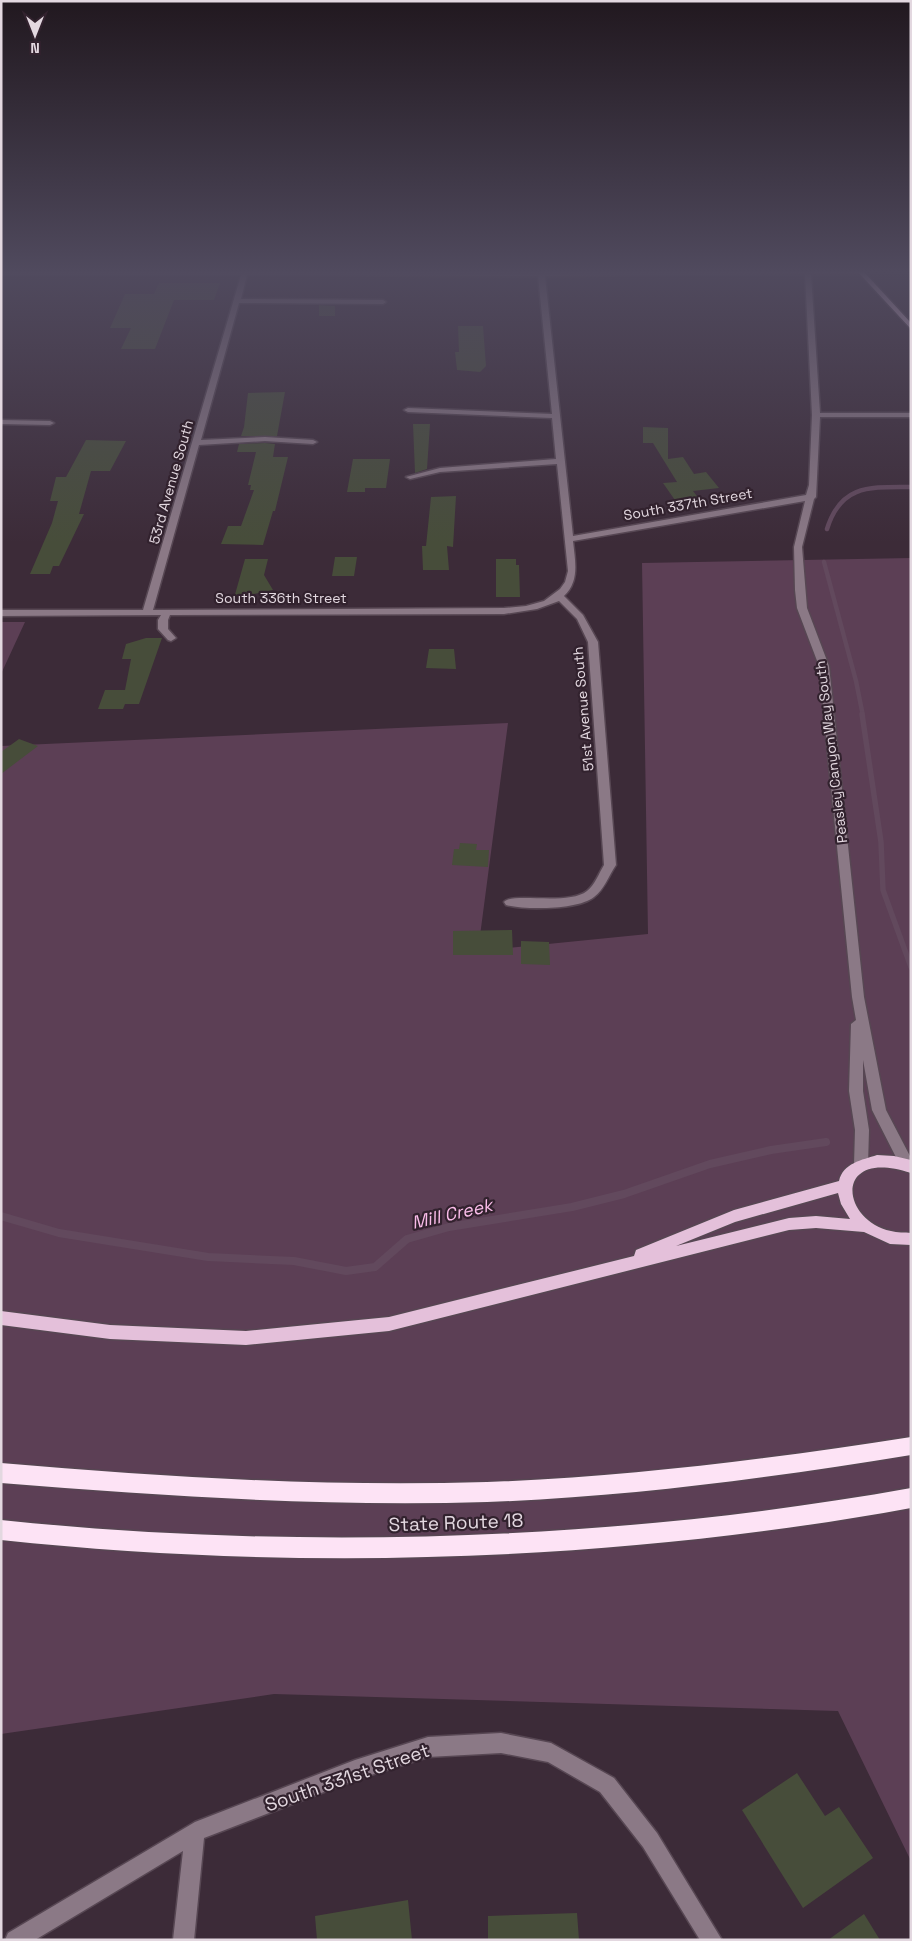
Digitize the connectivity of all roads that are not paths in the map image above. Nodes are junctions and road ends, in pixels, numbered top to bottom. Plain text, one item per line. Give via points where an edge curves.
1 (218, 363) edge
2 (550, 363) edge
3 (813, 363) edge
4 (408, 410) dead end
5 (816, 415) junction
6 (911, 415) edge
7 (556, 416) junction
8 (1, 422) edge
9 (50, 423) dead end
10 (195, 442) junction
11 (313, 442) dead end
12 (561, 461) junction
13 (410, 477) dead end
14 (812, 497) junction
15 (570, 539) junction
16 (560, 597) junction
17 (1, 613) edge
18 (148, 613) junction
19 (167, 613) junction
20 (171, 638) dead end
21 (510, 902) dead end
22 (858, 997) junction
23 (861, 1165) junction
24 (909, 1166) edge
25 (845, 1185) junction
26 (864, 1226) junction
27 (911, 1239) edge
28 (611, 1268) junction
29 (1, 1318) edge
30 (911, 1446) edge
31 (1, 1473) edge
32 (911, 1498) edge
33 (1, 1530) edge
34 (195, 1832) junction
35 (14, 1940) edge
36 (183, 1940) edge
37 (712, 1940) edge

1 - 10 street, 53rd Avenue South
2 - 7 street
3 - 5 street, Peasley Canyon Way South
4 - 7 street
5 - 6 street
5 - 14 street, Peasley Canyon Way South
7 - 12 street
8 - 9 street
10 - 11 street via 265,439
10 - 18 street, 53rd Avenue South
12 - 13 street via 440,470
12 - 15 street
14 - 15 street, South 337th Street
14 - 22 street, Peasley Canyon Way South via 803,519 798,547 799,580 802,608 824,666
15 - 16 street via 571,580
16 - 19 street, South 336th Street via 522,610 504,611
16 - 21 street, 51st Avenue South via 588,626 593,642 610,865 586,898 571,902
17 - 18 street, South 336th Street
18 - 19 street, South 336th Street
19 - 20 street via 163,629
22 - 23 street, Peasley Canyon Way South via 856,1091 862,1130
22 - 24 street, Peasley Canyon Way South via 878,1110
23 - 24 main road via 883,1160
23 - 25 main road via 850,1173
25 - 26 main road via 848,1206
25 - 28 main road via 698,1229
26 - 27 main road via 878,1234
26 - 28 main road via 816,1222 789,1224
28 - 29 main road via 389,1324 246,1338 110,1332
30 - 31 highway, State Route 18 via 779,1467 666,1480 488,1492 197,1488
32 - 33 highway, State Route 18 via 757,1522 601,1539 505,1544 344,1548 237,1546 81,1538
34 - 35 street, South 331st Street
34 - 36 street
34 - 37 street, South 331st Street via 355,1770 428,1747 501,1743 543,1751 607,1785 650,1840

